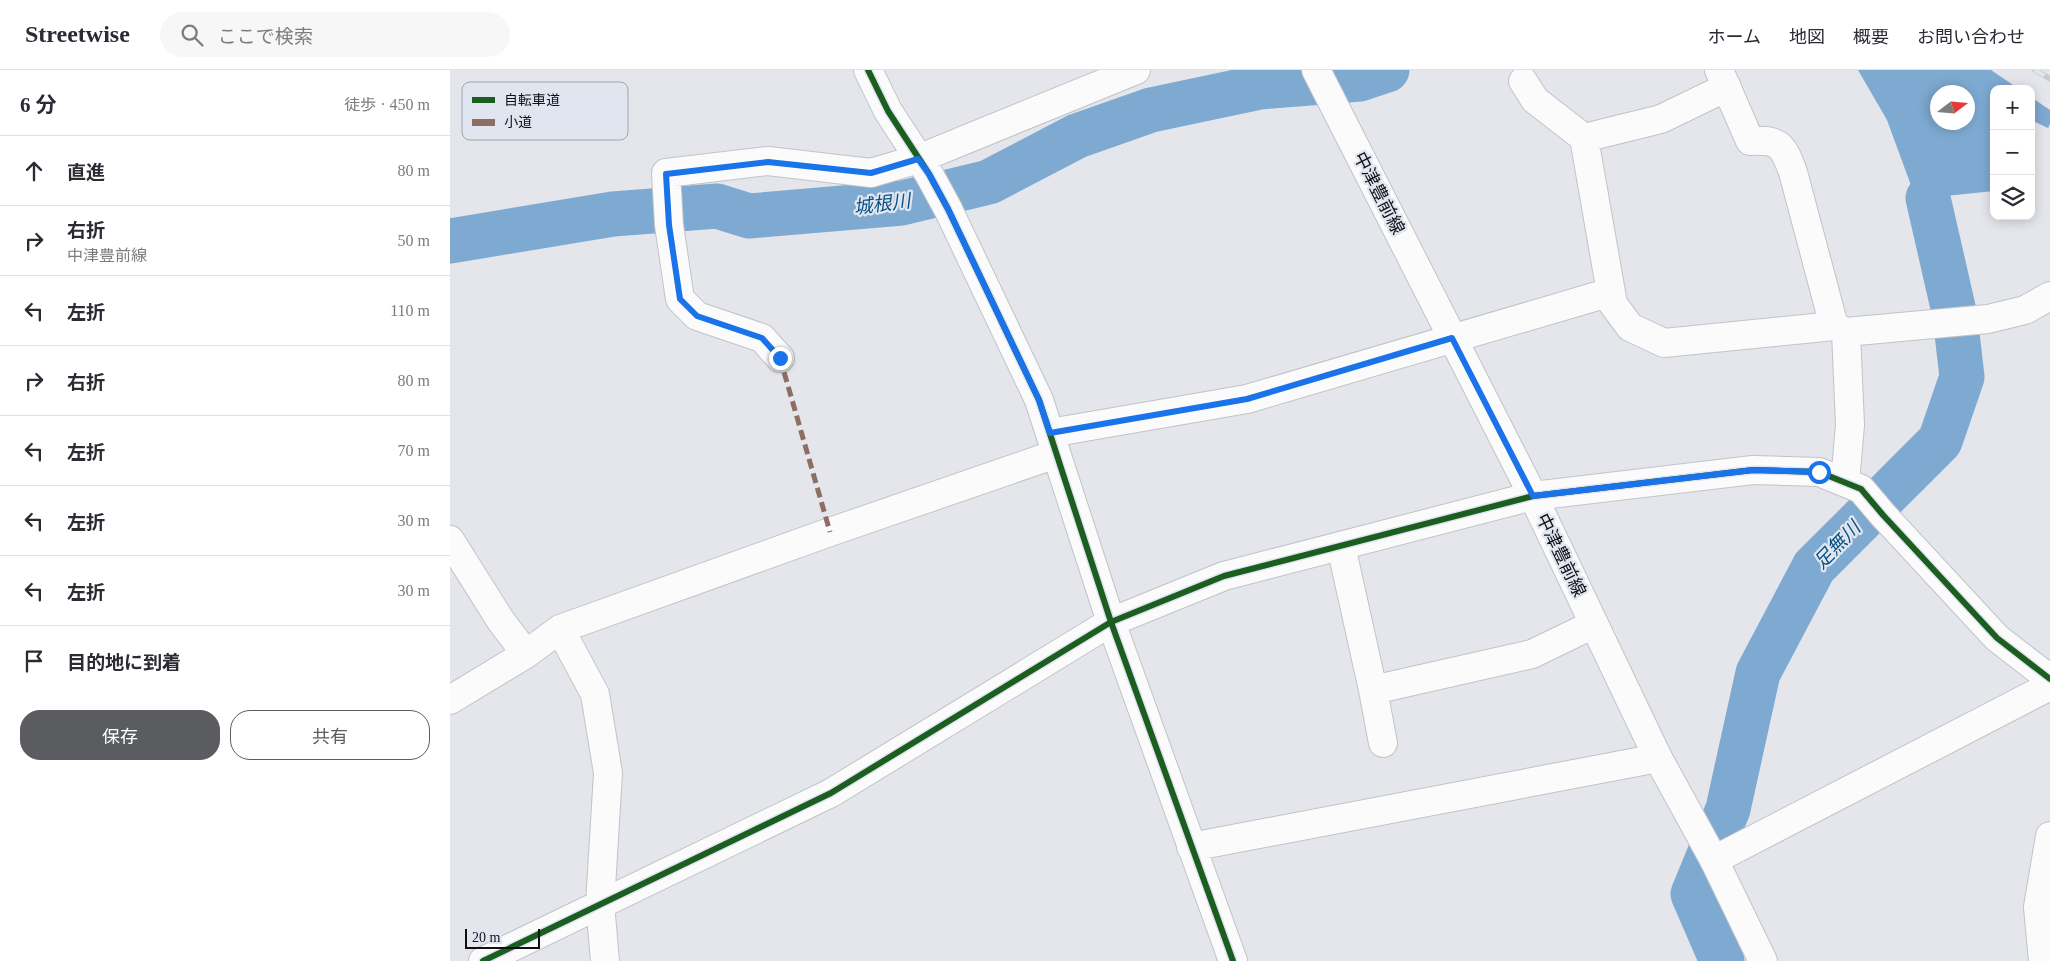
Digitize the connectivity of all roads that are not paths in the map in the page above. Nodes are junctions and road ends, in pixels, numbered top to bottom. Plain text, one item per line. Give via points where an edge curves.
1 (868, 70) edge
2 (1136, 70) edge
3 (1316, 70) edge
4 (1723, 78) edge
5 (1523, 81) dead end
6 (1584, 138) junction
7 (923, 167) junction
8 (1611, 292) junction
9 (2050, 296) edge
10 (1840, 329) junction
11 (1452, 338) junction
12 (780, 358) dead end
13 (1053, 443) junction
14 (1853, 485) junction
15 (1533, 496) junction
16 (450, 540) edge
17 (1341, 546) junction
18 (1111, 622) junction
19 (1594, 624) junction
20 (560, 629) junction
21 (526, 654) junction
22 (2049, 678) edge
23 (1373, 690) junction
24 (450, 700) edge
25 (1382, 743) dead end
26 (1658, 758) junction
27 (2050, 836) edge
28 (1191, 847) junction
29 (1714, 860) junction
30 (600, 904) junction
31 (483, 961) edge
32 (605, 961) edge
33 (1233, 961) edge
34 (1764, 961) edge
35 (2043, 961) edge

1 - 7 street via 888,112
2 - 7 street
3 - 11 street, 中津豊前線
4 - 6 street via 1661,119
4 - 10 street via 1750,140 1769,139 1786,151
5 - 6 street via 1535,100
6 - 8 street
7 - 12 street via 871,173 768,162 666,174 669,225 680,299 697,316 762,338
7 - 13 street via 948,209 1039,400
8 - 10 street via 1613,304 1630,327 1664,343
8 - 11 street
9 - 10 street via 2025,310 1988,319
10 - 14 street
11 - 13 street via 1247,399
11 - 15 street, 中津豊前線
13 - 18 street
13 - 20 street via 830,532
14 - 15 street via 1819,472 1753,470
14 - 22 street via 1997,638
15 - 17 street
15 - 19 street, 中津豊前線
16 - 21 street
17 - 18 street via 1224,576
17 - 23 street
18 - 28 street
18 - 30 street via 832,793
19 - 23 street via 1532,654
19 - 26 street, 中津豊前線
20 - 21 street
20 - 30 street via 595,694 608,774
21 - 24 street
22 - 29 street
23 - 25 street
26 - 28 street
26 - 29 street, 中津豊前線
27 - 35 street via 2038,908
28 - 33 street
29 - 34 street, 中津豊前線
30 - 31 street
30 - 32 street

